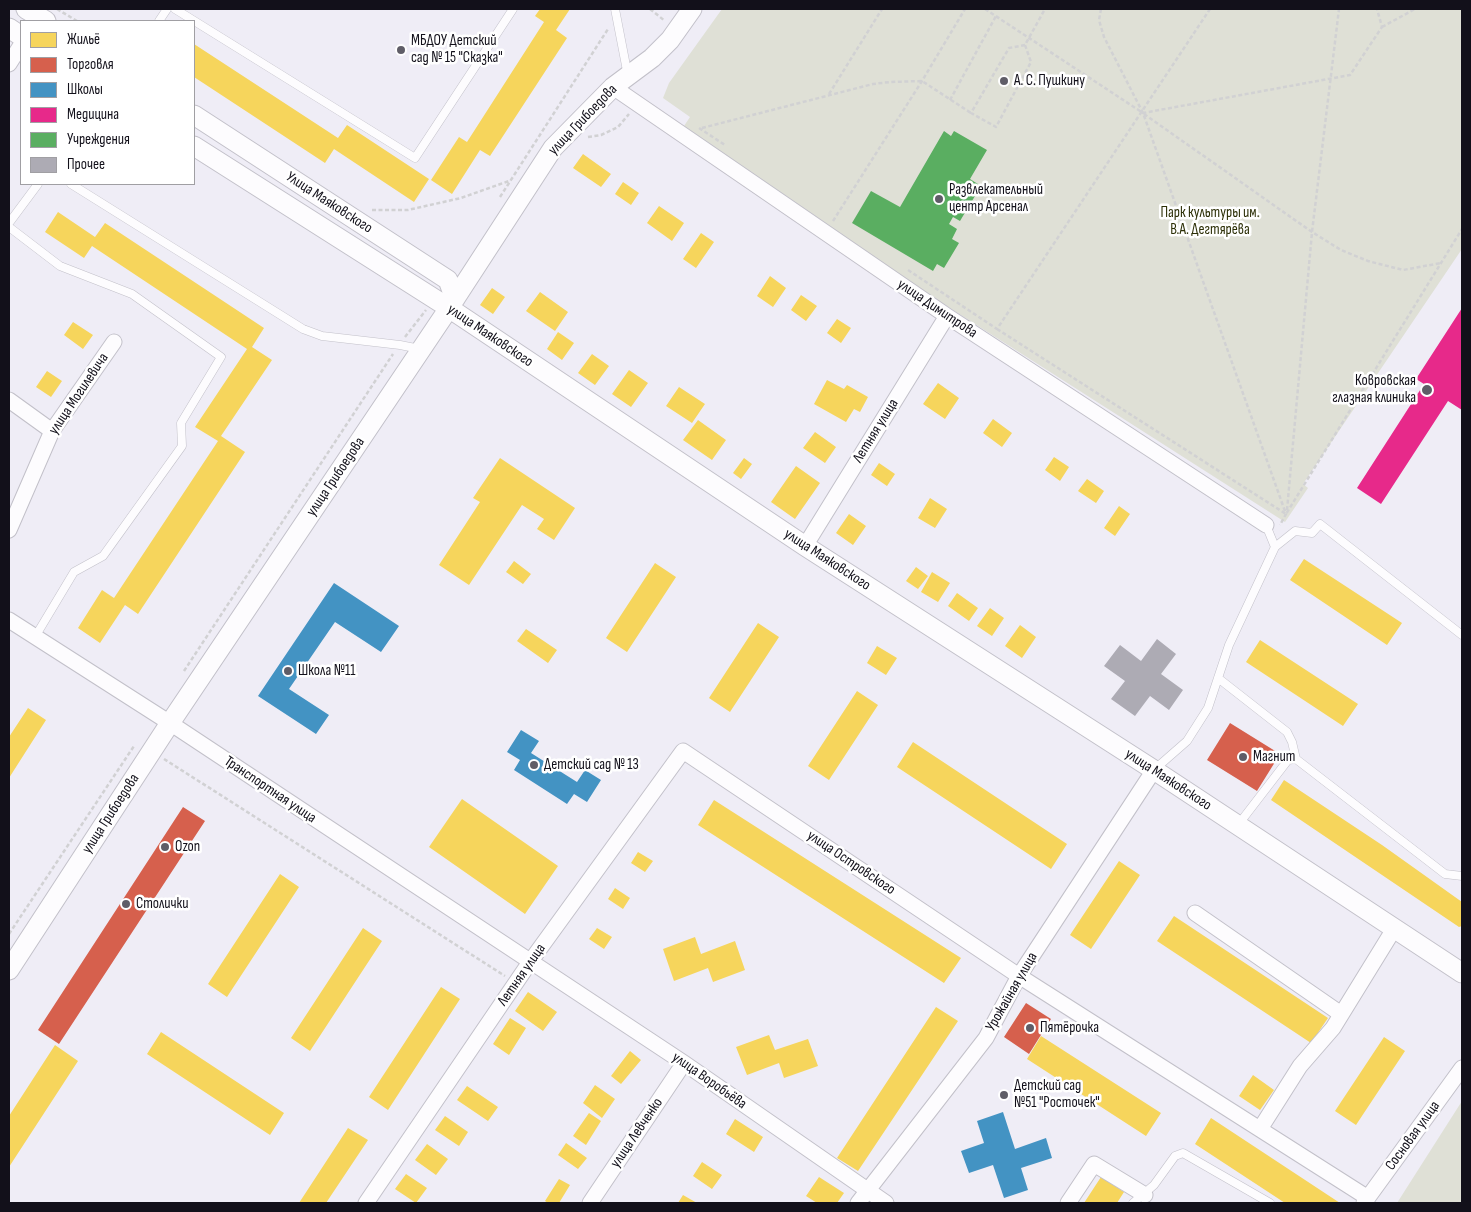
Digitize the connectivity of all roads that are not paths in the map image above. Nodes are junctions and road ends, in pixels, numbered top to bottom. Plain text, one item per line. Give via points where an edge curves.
1 (26, 9) edge
2 (167, 9) edge
3 (175, 9) edge
4 (513, 9) edge
5 (692, 9) edge
6 (616, 12) edge
7 (44, 20) edge
8 (160, 20) edge
9 (193, 20) edge
10 (195, 21) edge
11 (9, 28) edge
12 (20, 35) edge
13 (20, 47) edge
14 (9, 64) edge
15 (628, 76) junction
16 (613, 87) junction
17 (195, 116) edge
18 (195, 147) edge
19 (37, 185) edge
20 (73, 185) edge
21 (9, 225) edge
22 (447, 302) junction
23 (947, 316) junction
24 (114, 342) dead end
25 (422, 350) junction
26 (9, 400) edge
27 (52, 431) junction
28 (1266, 525) joint
29 (10, 530) edge
30 (805, 546) junction
31 (1275, 547) junction
32 (9, 620) edge
33 (1462, 635) edge
34 (35, 637) junction
35 (1218, 678) junction
36 (170, 723) junction
37 (683, 751) joint
38 (1296, 759) junction
39 (1154, 770) junction
40 (1237, 826) junction
41 (1462, 876) edge
42 (1195, 914) dead end
43 (1394, 929) junction
44 (530, 962) junction
45 (9, 970) edge
46 (1462, 973) edge
47 (1019, 976) junction
48 (1341, 1014) junction
49 (684, 1063) junction
50 (1462, 1068) edge
51 (1260, 1129) junction
52 (862, 1197) edge
53 (1139, 1199) edge
54 (1366, 1201) edge
55 (366, 1203) edge
56 (590, 1203) edge
57 (886, 1203) edge
58 (1068, 1203) edge
59 (1270, 1203) edge

1 - 7 street
2 - 8 lane
3 - 9 lane
4 - 10 lane via 416,158
5 - 15 street, улица Грибоедова via 670,40
6 - 15 lane
11 - 12 street
13 - 14 street
15 - 16 street, улица Грибоедова
16 - 22 street, улица Грибоедова via 553,148
16 - 23 street, улица Димитрова
17 - 22 street, Улица Маяковского via 448,280
18 - 22 street, улица Маяковского
19 - 21 lane
20 - 25 lane via 303,328 322,336
21 - 34 lane via 60,266 132,294 221,357 181,423 182,446 103,556 74,572
22 - 25 street, улица Грибоедова
22 - 30 street, улица Маяковского
23 - 28 street, улица Димитрова
23 - 30 street, Летняя улица
24 - 27 street, улица Могилевича
25 - 36 street, улица Грибоедова
26 - 27 street
27 - 29 street, улица Могилевича
28 - 31 lane
30 - 39 street, улица Маяковского
31 - 33 lane via 1295,531 1312,533 1320,524
31 - 35 lane via 1229,645
32 - 34 street, Транспортная улица
34 - 36 street, Транспортная улица
35 - 38 lane via 1286,732
35 - 39 lane via 1208,708 1188,741
36 - 44 street, Транспортная улица
36 - 45 street, улица Грибоедова
37 - 44 street, Летняя улица
37 - 47 street, улица Островского
38 - 40 lane via 1288,760
38 - 41 lane via 1445,874
39 - 40 street, улица Маяковского
39 - 47 street, Урожайная улица
40 - 43 street, улица Маяковского
42 - 48 street
43 - 46 street, улица Маяковского
43 - 48 street
44 - 49 street, улица Воробьёва
44 - 55 street, Летняя улица
47 - 51 street, улица Островского
47 - 52 street, Урожайная улица via 986,1038
48 - 51 street via 1300,1066
49 - 52 street, улица Воробьёва
49 - 56 street, улица Левченко
50 - 54 street, Сосновая улица
51 - 54 street, улица Островского
52 - 57 street, улица Воробьёва
53 - 58 street via 1094,1164
53 - 59 lane via 1175,1156 1182,1153

